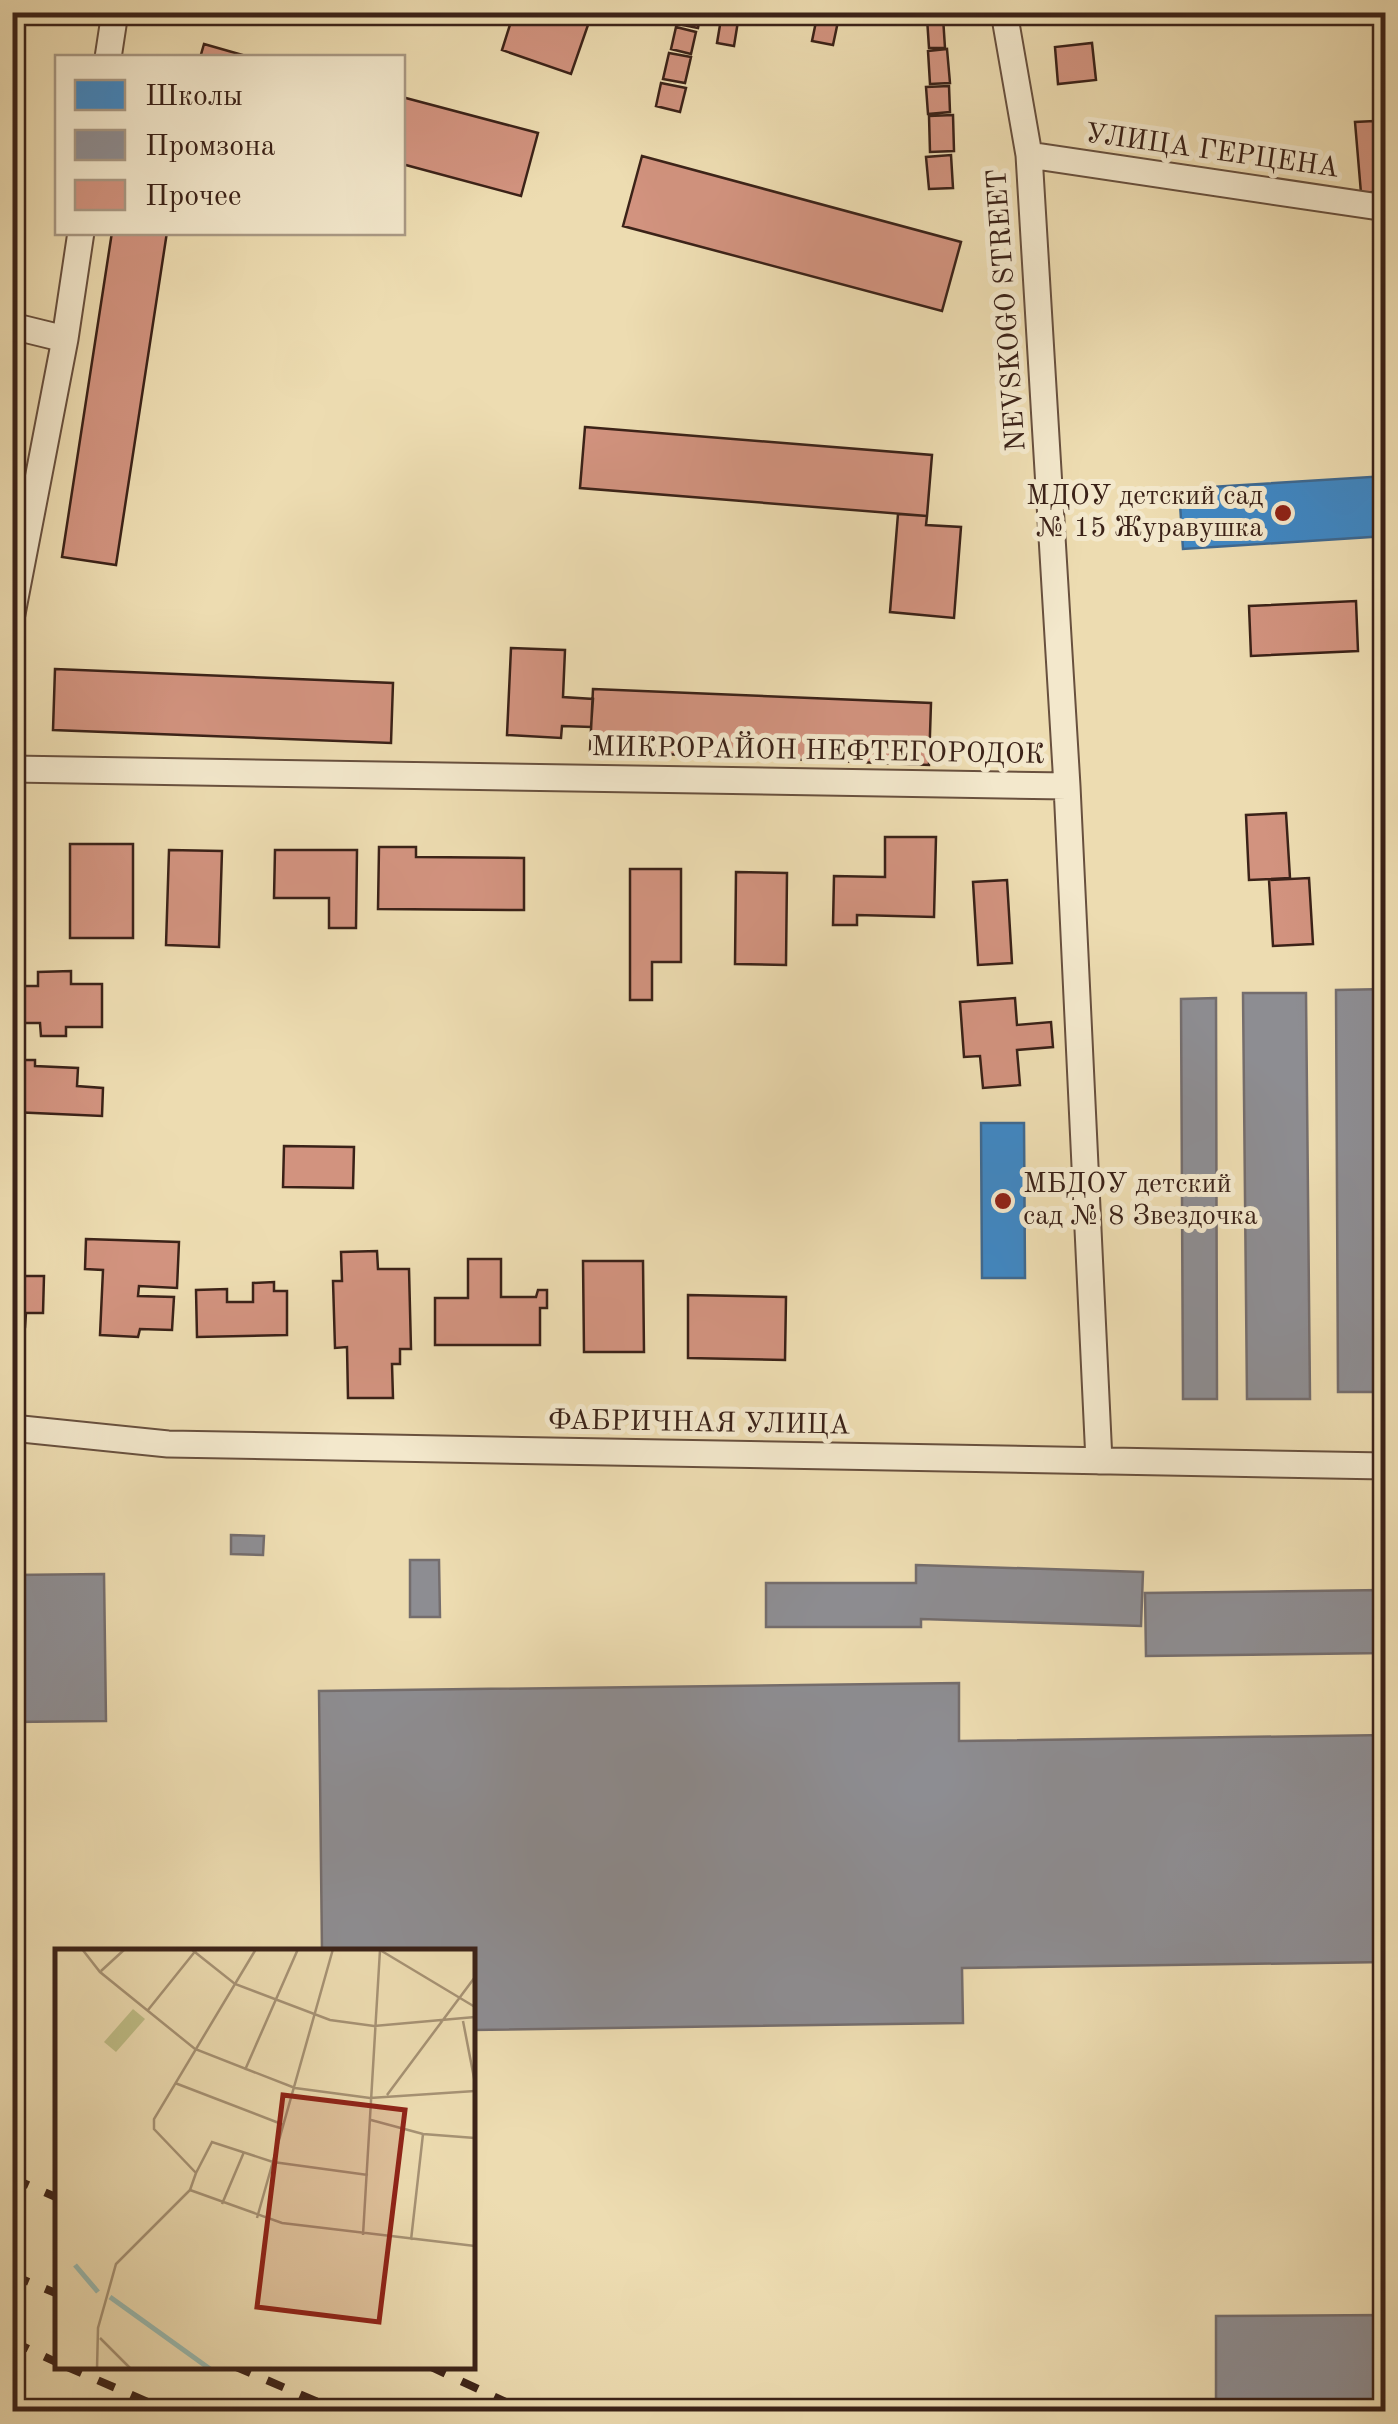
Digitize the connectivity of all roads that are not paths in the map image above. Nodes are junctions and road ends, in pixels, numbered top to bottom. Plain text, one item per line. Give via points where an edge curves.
1 (115, 12) edge
2 (1004, 12) edge
3 (108, 55) edge
4 (1029, 155) junction
5 (1386, 208) edge
6 (82, 235) edge
7 (12, 326) edge
8 (65, 340) junction
9 (12, 614) edge
10 (12, 768) edge
11 (1067, 786) junction
12 (12, 1428) edge
13 (1100, 1461) junction
14 (1386, 1466) edge

1 - 3 street
2 - 4 street, NEVSKOGO STREET
4 - 5 street, УЛИЦА ГЕРЦЕНА
4 - 11 street, NEVSKOGO STREET
6 - 8 street
7 - 8 street
8 - 9 street
10 - 11 street, МИКРОРАЙОН НЕФТЕГОРОДОК
11 - 13 street, МИКРОРАЙОН НЕФТЕГОРОДОК
12 - 13 street, ФАБРИЧНАЯ УЛИЦА via 168,1444
13 - 14 street, ФАБРИЧНАЯ УЛИЦА

